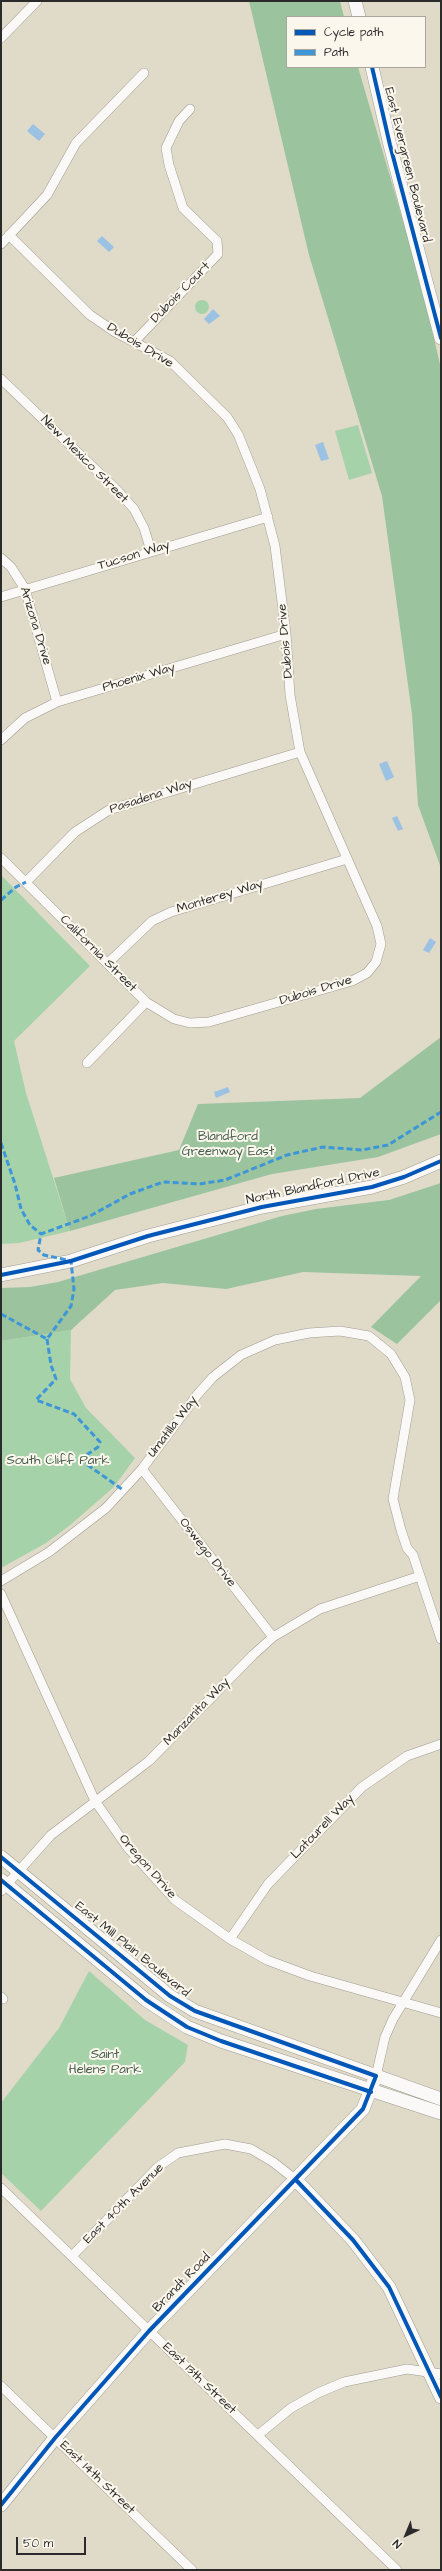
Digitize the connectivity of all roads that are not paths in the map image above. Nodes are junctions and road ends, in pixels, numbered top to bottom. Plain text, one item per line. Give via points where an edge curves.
1 (37, 1) edge
2 (355, 1) edge
3 (365, 1) edge
4 (359, 16) edge
5 (366, 16) edge
6 (1, 38) edge
7 (372, 68) edge
8 (144, 73) dead end
9 (190, 109) dead end
10 (9, 235) junction
11 (1, 244) edge
12 (441, 338) edge
13 (135, 341) junction
14 (1, 379) edge
15 (268, 517) junction
16 (151, 551) junction
17 (1, 558) edge
18 (25, 589) junction
19 (1, 598) edge
20 (286, 634) junction
21 (57, 702) junction
22 (1, 740) edge
23 (300, 752) junction
24 (1, 858) edge
25 (347, 859) junction
26 (26, 882) junction
27 (108, 963) junction
28 (146, 1002) junction
29 (208, 1022) joint
30 (86, 1063) dead end
31 (441, 1161) edge
32 (1, 1275) edge
33 (142, 1469) junction
34 (420, 1576) junction
35 (1, 1581) edge
36 (1, 1594) edge
37 (273, 1637) junction
38 (441, 1639) edge
39 (441, 1744) edge
40 (95, 1801) junction
41 (1, 1857) edge
42 (17, 1872) junction
43 (3, 1885) edge
44 (230, 1939) junction
45 (441, 1940) edge
46 (403, 2001) junction
47 (441, 2013) edge
48 (376, 2076) junction
49 (371, 2092) junction
50 (441, 2099) edge
51 (441, 2113) edge
52 (296, 2180) junction
53 (1, 2188) edge
54 (72, 2256) junction
55 (149, 2332) junction
56 (435, 2372) edge
57 (1, 2386) edge
58 (441, 2397) edge
59 (258, 2435) junction
60 (55, 2438) junction
61 (1, 2505) edge
62 (192, 2570) edge
63 (396, 2570) edge

1 - 6 street
2 - 4 street
3 - 5 street
7 - 12 street, East Evergreen Boulevard
8 - 10 street via 76,143 47,195
9 - 13 street, Dubois Court via 179,121 166,148 183,208 217,242 218,254
10 - 11 street
10 - 13 street, Dubois Drive via 90,315 115,332
13 - 15 street, Dubois Drive via 170,361 227,417 238,434
14 - 16 street, New Mexico Street via 118,490 134,509 144,528
15 - 16 street, Tucson Way
15 - 20 street, Dubois Drive via 275,546
16 - 18 street, Tucson Way
17 - 18 street, Arizona Drive via 11,567
18 - 19 street, Tucson Way
18 - 21 street, Arizona Drive
20 - 21 street, Phoenix Way
20 - 23 street, Dubois Drive via 290,695
21 - 22 street, Phoenix Way via 25,718
23 - 25 street, Dubois Drive
23 - 26 street, Pasadena Way via 108,810 75,832
24 - 26 street, California Street
25 - 27 street, Monterey Way via 171,912 152,921
25 - 29 street, Dubois Drive via 377,926 381,944 376,962 367,973 352,981
26 - 27 street, California Street
27 - 28 street, California Street
28 - 29 street, California Street via 174,1019 190,1023
28 - 30 street
31 - 32 street, North Blandford Drive via 372,1187 262,1207 148,1236 71,1261
33 - 34 street, Umatilla Way via 197,1394 213,1377 241,1355 275,1340 309,1333 340,1331 369,1336 392,1354 405,1377 408,1394 407,1423 394,1478 392,1499 407,1548 413,1555
33 - 35 street, Umatilla Way via 106,1508 49,1552
33 - 37 street, Oswego Drive
34 - 37 street, Manzanita Way via 320,1609
34 - 38 street
36 - 40 street, Oregon Drive
37 - 40 street, Manzanita Way via 149,1761
39 - 44 street, Latourell Way via 407,1756 362,1787 268,1884
40 - 42 street, Manzanita Way via 51,1835
40 - 44 street, Oregon Drive via 128,1848 174,1900
41 - 42 street, East Mill Plain Boulevard
42 - 43 street, Manzanita Way
42 - 48 street, East Mill Plain Boulevard via 170,1996 195,2011
43 - 49 street via 146,2000 187,2027
44 - 46 street, Oregon Drive via 267,1960 310,1976
45 - 46 street
46 - 47 street, Oregon Drive
46 - 48 street via 384,2036
48 - 49 street, Brandt Road
48 - 50 street, East Mill Plain Boulevard
49 - 51 street
49 - 52 street, Brandt Road via 363,2109
52 - 54 street, East 40th Avenue via 251,2149 225,2144 178,2153 158,2167
52 - 55 street, Brandt Road
52 - 56 street via 375,2267
53 - 54 street, East 13th Street
54 - 55 street, East 13th Street
55 - 59 street, East 13th Street
55 - 60 street, Brandt Road
56 - 58 street
56 - 59 street via 407,2369 387,2371 344,2382 291,2408
57 - 60 street, East 14th Street
59 - 63 street, East 13th Street
60 - 61 street, Brandt Road
60 - 62 street, East 14th Street

